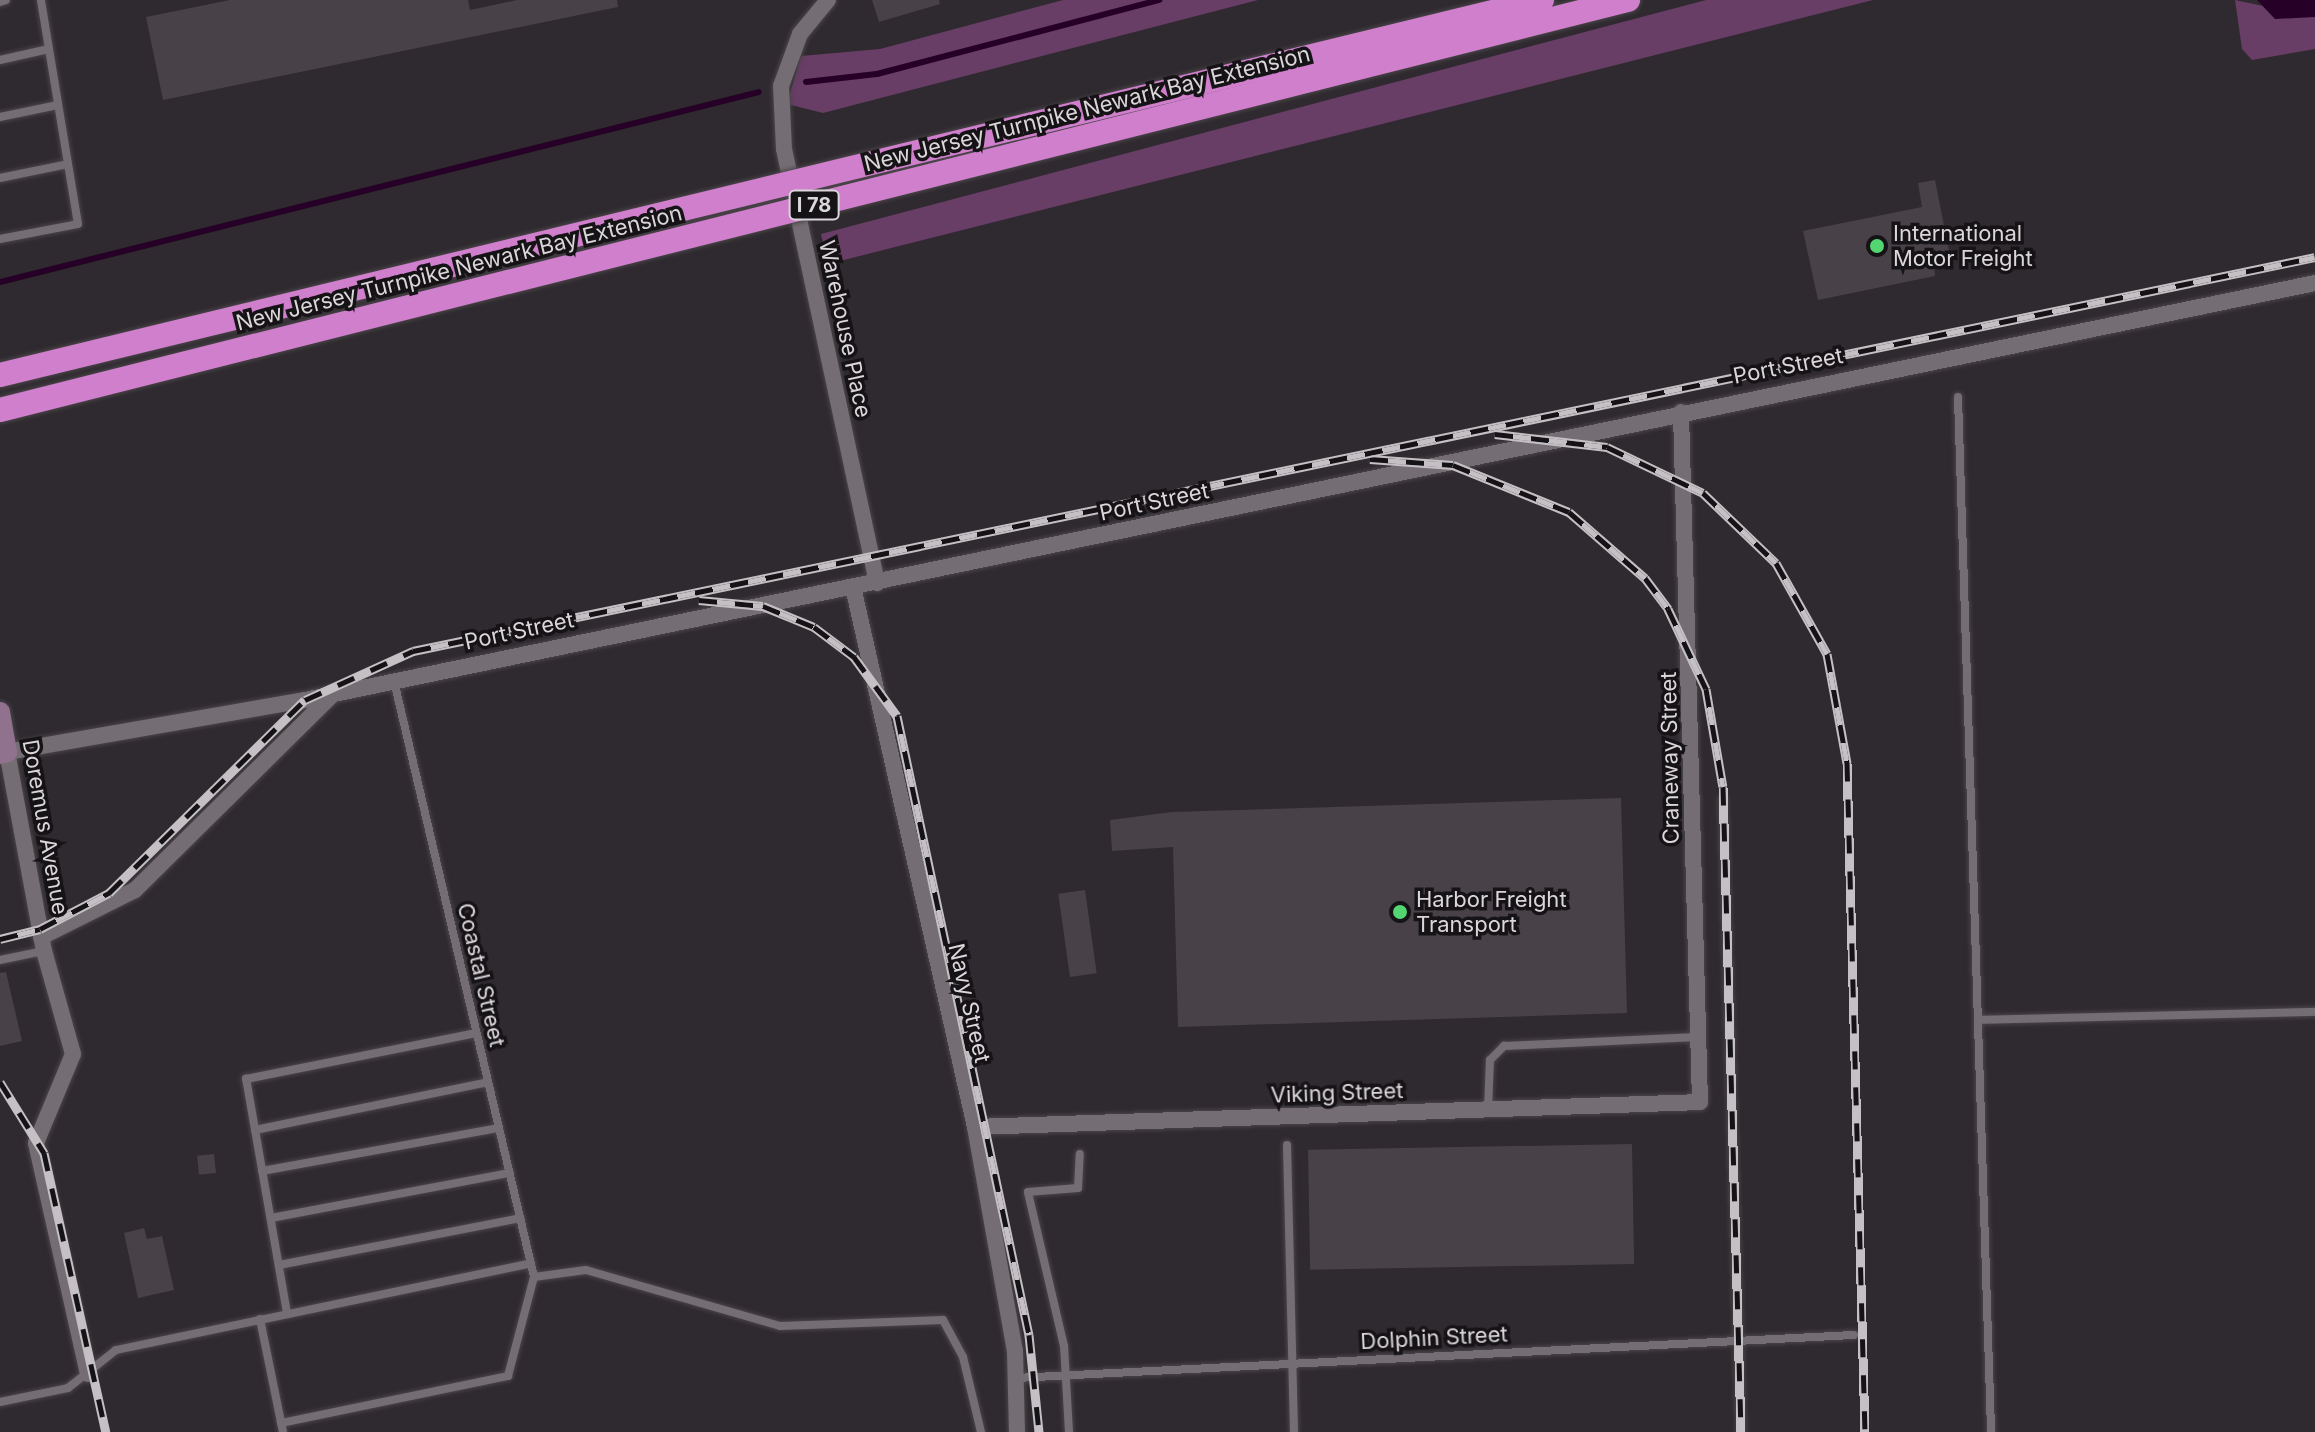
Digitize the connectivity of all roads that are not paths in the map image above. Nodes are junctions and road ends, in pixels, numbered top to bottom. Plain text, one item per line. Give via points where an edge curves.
1 (6, 0) edge
2 (41, 0) edge
3 (828, 0) edge
4 (1542, 0) edge
5 (1628, 0) edge
6 (0, 2) edge
7 (49, 49) junction
8 (0, 60) edge
9 (58, 105) junction
10 (0, 117) edge
11 (68, 164) junction
12 (0, 178) edge
13 (0, 239) edge
14 (2315, 283) edge
15 (0, 375) edge
16 (1958, 397) dead end
17 (0, 410) edge
18 (1681, 412) junction
19 (877, 583) junction
20 (853, 587) junction
21 (394, 681) junction
22 (333, 694) junction
23 (0, 712) edge
24 (4, 753) edge
25 (1723, 799) dead end
26 (43, 944) junction
27 (0, 960) edge
28 (2315, 1012) edge
29 (1978, 1020) junction
30 (476, 1033) junction
31 (1699, 1037) junction
32 (488, 1082) junction
33 (1700, 1102) joint
34 (1488, 1109) junction
35 (975, 1127) junction
36 (499, 1128) junction
37 (255, 1130) junction
38 (1287, 1145) dead end
39 (1080, 1154) dead end
40 (262, 1171) junction
41 (510, 1173) junction
42 (271, 1218) junction
43 (520, 1218) junction
44 (531, 1263) junction
45 (279, 1265) junction
46 (534, 1277) junction
47 (287, 1313) junction
48 (260, 1319) junction
49 (1854, 1335) dead end
50 (1738, 1340) junction
51 (1293, 1363) junction
52 (88, 1374) junction
53 (1062, 1375) junction
54 (1016, 1378) junction
55 (0, 1402) edge
56 (282, 1427) edge
57 (981, 1432) edge
58 (1017, 1432) edge
59 (1069, 1432) edge
60 (1294, 1432) edge
61 (1741, 1432) edge
62 (1991, 1432) edge

1 - 6 lane
2 - 7 lane
3 - 19 street, Warehouse Place via 800,34 781,86 784,149
4 - 15 highway, New Jersey Turnpike Newark Bay Extension / I 78, bridge
5 - 17 highway, New Jersey Turnpike Newark Bay Extension / I 78, bridge
7 - 8 lane
7 - 9 lane
9 - 10 lane
9 - 11 lane
11 - 12 lane
11 - 13 lane via 78,224
14 - 18 street, Port Street
16 - 29 lane
18 - 19 street, Port Street
18 - 31 street, Craneway Street
19 - 20 street, Port Street
20 - 21 street, Port Street
20 - 35 street, Navy Street
21 - 22 street, Port Street
21 - 30 lane, Coastal Street
22 - 24 street, Port Street
22 - 26 street via 135,890
23 - 24 main road, Doremus Avenue
24 - 26 street, Doremus Avenue
25 - 50 lane
26 - 27 lane
26 - 52 street, Doremus Avenue via 73,1054 36,1143
28 - 29 lane
29 - 62 lane
30 - 32 lane, Coastal Street
30 - 37 lane via 246,1079
31 - 33 street, Craneway Street
31 - 34 lane via 1504,1046 1490,1060
32 - 36 lane, Coastal Street
32 - 37 lane
33 - 34 street, Viking Street
34 - 35 street, Viking Street
35 - 54 street, Navy Street
36 - 40 lane
36 - 41 lane, Coastal Street
37 - 40 lane
38 - 51 lane
39 - 53 lane via 1078,1188 1028,1192 1064,1346
40 - 42 lane
41 - 42 lane
41 - 43 lane, Coastal Street
42 - 45 lane
43 - 44 lane, Coastal Street
43 - 45 lane
44 - 46 lane, Coastal Street
44 - 47 lane
45 - 47 lane
46 - 56 lane via 508,1376
46 - 57 lane via 586,1270 780,1326 943,1320 963,1357
47 - 48 lane
48 - 52 lane via 116,1350
48 - 56 lane
49 - 50 lane, Dolphin Street
50 - 51 lane, Dolphin Street
50 - 61 lane
51 - 53 lane, Dolphin Street
51 - 60 lane
52 - 55 lane via 68,1388
53 - 54 lane, Dolphin Street
53 - 59 lane
54 - 58 street, Navy Street

